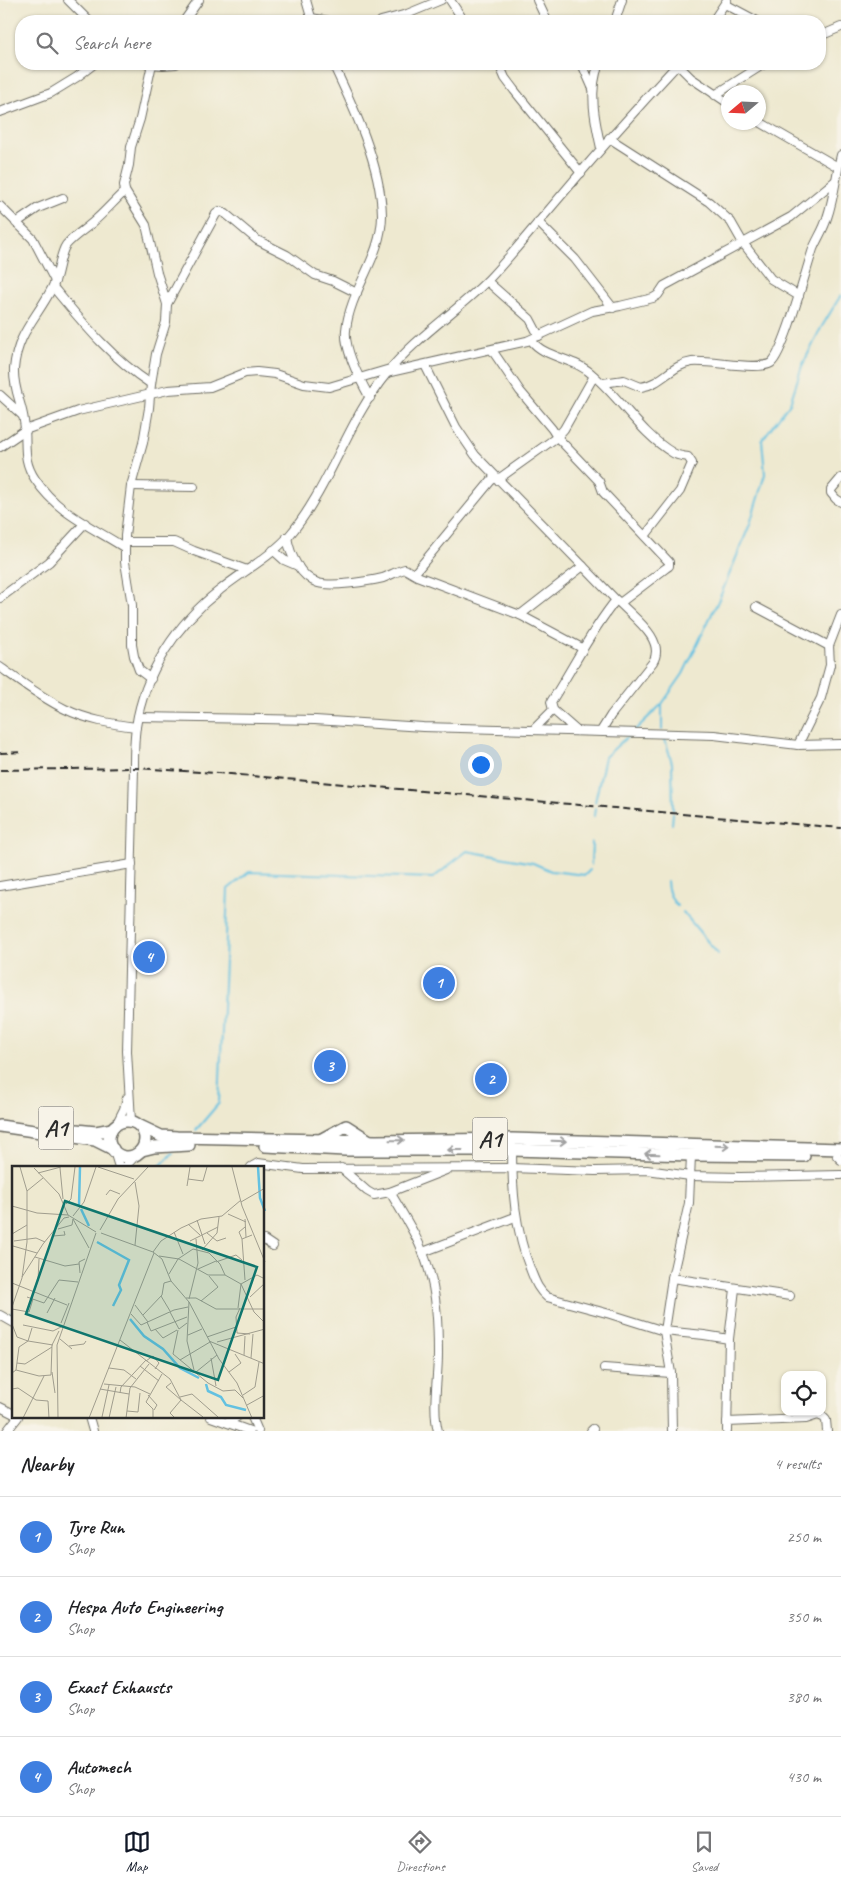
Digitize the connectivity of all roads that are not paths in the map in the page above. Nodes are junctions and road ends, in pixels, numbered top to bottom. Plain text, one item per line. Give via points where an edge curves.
1 (68, 0) edge
2 (199, 0) edge
3 (306, 0) edge
4 (441, 0) edge
5 (450, 0) edge
6 (537, 0) edge
7 (622, 0) edge
8 (726, 2) edge
9 (83, 15) edge
10 (188, 15) edge
11 (310, 15) edge
12 (403, 15) edge
13 (460, 15) edge
14 (544, 15) edge
15 (617, 15) edge
16 (717, 15) edge
17 (747, 15) edge
18 (841, 27) edge
19 (826, 33) edge
20 (86, 70) edge
21 (149, 70) edge
22 (336, 70) edge
23 (502, 70) edge
24 (585, 70) edge
25 (597, 70) edge
26 (671, 70) edge
27 (683, 70) edge
28 (755, 70) edge
29 (594, 91) junction
30 (715, 95) junction
31 (721, 99) edge
32 (0, 112) edge
33 (766, 126) edge
34 (609, 138) junction
35 (601, 148) junction
36 (841, 155) edge
37 (838, 167) junction
38 (580, 173) junction
39 (835, 182) junction
40 (126, 191) junction
41 (63, 198) dead end
42 (0, 206) edge
43 (538, 222) junction
44 (16, 223) junction
45 (743, 243) junction
46 (487, 281) junction
47 (54, 284) junction
48 (357, 293) junction
49 (799, 296) junction
50 (167, 304) junction
51 (613, 308) junction
52 (539, 336) junction
53 (531, 340) junction
54 (492, 350) junction
55 (424, 365) junction
56 (388, 371) junction
57 (594, 376) junction
58 (358, 378) junction
59 (603, 383) junction
60 (150, 384) junction
61 (15, 387) junction
62 (0, 394) edge
63 (149, 394) junction
64 (370, 398) junction
65 (24, 416) junction
66 (25, 430) junction
67 (556, 437) junction
68 (0, 447) edge
69 (496, 478) junction
70 (841, 478) edge
71 (131, 486) junction
72 (194, 487) dead end
73 (841, 502) edge
74 (85, 523) junction
75 (644, 536) junction
76 (287, 537) junction
77 (125, 545) junction
78 (273, 550) junction
79 (298, 566) junction
80 (584, 566) junction
81 (248, 570) junction
82 (414, 574) junction
83 (0, 598) edge
84 (618, 601) junction
85 (756, 607) dead end
86 (520, 615) junction
87 (841, 615) edge
88 (829, 646) junction
89 (582, 648) junction
90 (0, 667) edge
91 (151, 679) junction
92 (553, 710) junction
93 (138, 717) junction
94 (136, 726) junction
95 (533, 730) junction
96 (577, 731) junction
97 (602, 731) junction
98 (841, 744) edge
99 (798, 745) junction
100 (132, 864) junction
101 (0, 886) edge
102 (128, 1093) junction
103 (0, 1118) edge
104 (135, 1124) junction
105 (0, 1126) edge
106 (114, 1127) junction
107 (512, 1145) junction
108 (113, 1150) junction
109 (138, 1153) junction
110 (691, 1155) junction
111 (840, 1155) edge
112 (119, 1166) edge
113 (126, 1166) edge
114 (253, 1166) edge
115 (341, 1168) junction
116 (450, 1168) junction
117 (511, 1168) junction
118 (841, 1175) edge
119 (690, 1176) junction
120 (390, 1192) junction
121 (515, 1217) junction
122 (265, 1241) edge
123 (273, 1246) dead end
124 (423, 1252) junction
125 (672, 1278) junction
126 (735, 1289) junction
127 (790, 1296) dead end
128 (664, 1331) junction
129 (729, 1339) junction
130 (604, 1368) dead end
131 (671, 1373) junction
132 (0, 1407) edge
133 (12, 1413) edge
134 (17, 1418) edge
135 (89, 1418) edge
136 (214, 1418) edge
137 (235, 1418) edge
138 (252, 1418) edge
139 (228, 1422) junction
140 (727, 1422) junction
141 (7, 1431) edge
142 (93, 1431) edge
143 (250, 1431) edge
144 (258, 1431) edge
145 (438, 1431) edge
146 (672, 1431) edge
147 (727, 1431) edge
148 (827, 1431) edge

1 - 9 street
2 - 10 street
3 - 11 street
4 - 12 street
5 - 13 street
6 - 14 street
7 - 15 street
8 - 16 street
8 - 17 street
18 - 19 street
20 - 32 street via 51,93
21 - 40 street via 124,182
22 - 48 street via 358,114 376,176 382,215 377,246
23 - 38 street via 514,90
24 - 29 street
25 - 29 street
26 - 34 street
27 - 30 street
28 - 30 street
29 - 35 street via 595,122
30 - 31 street
33 - 37 street
34 - 35 street
34 - 45 street via 709,202 732,222
35 - 38 street
36 - 37 street
37 - 39 street
38 - 43 street
39 - 45 street via 791,217
39 - 49 street via 827,219 814,247
40 - 47 street via 67,244
40 - 50 street via 146,225
41 - 44 street via 33,211
42 - 44 street
43 - 46 street
43 - 51 street via 575,259
44 - 47 street via 33,239
45 - 49 street via 771,279
45 - 51 street via 664,286 654,298
46 - 52 street via 530,319
46 - 56 street via 411,346
47 - 60 street via 110,354
47 - 61 street via 29,324 17,352
48 - 50 street via 315,275 257,240 220,211
48 - 58 street via 346,332
49 - 59 street via 776,359 769,364 692,362 671,369 646,386 636,386 624,380
50 - 60 street via 166,322
51 - 52 street via 592,311
52 - 53 street
53 - 54 street
53 - 57 street via 536,348 577,363
54 - 55 street
54 - 67 street
55 - 56 street
55 - 69 street via 464,442
56 - 58 street
56 - 64 street
57 - 59 street
57 - 67 street via 564,429
58 - 63 street via 337,386 320,387 275,374 245,372 210,387
58 - 64 street
59 - 75 street via 648,434 673,453 688,457 692,463 680,491
60 - 63 street
61 - 62 street
61 - 65 street
62 - 65 street
63 - 66 street via 78,411
63 - 71 street via 143,443
64 - 76 street via 303,517
65 - 66 street
66 - 68 street
66 - 74 street via 26,460 35,479 59,508
67 - 69 street
67 - 75 street via 599,481 603,492
69 - 80 street
69 - 82 street
70 - 73 street via 831,490
71 - 72 street
71 - 77 street
74 - 77 street
74 - 83 street via 49,562
75 - 84 street via 667,559 668,566
76 - 78 street
76 - 79 street via 290,553
77 - 81 street via 174,542
77 - 91 street via 134,656 139,670
78 - 79 street
78 - 81 street
79 - 82 street via 307,577 318,583 334,585 384,577 401,570
80 - 84 street
80 - 86 street
81 - 91 street via 209,598 185,622 164,652
82 - 86 street
84 - 89 street via 600,619
84 - 97 street via 654,639 657,656 611,714
85 - 88 street
86 - 89 street
87 - 88 street
88 - 99 street via 830,665 821,698
89 - 92 street via 552,702
90 - 94 street via 64,709 97,720
91 - 93 street
92 - 95 street
92 - 96 street
93 - 94 street
93 - 95 street via 315,720
94 - 100 street
95 - 96 street
96 - 97 street
97 - 99 street via 714,735
98 - 99 street
100 - 101 street
100 - 102 street
102 - 104 street
102 - 106 street via 124,1110
103 - 106 highway, A1 via 96,1132
104 - 106 highway, A1 via 123,1121
104 -> 107 highway, A1 via 161,1136 178,1137
104 - 109 highway via 146,1138
105 - 108 highway, A1 via 95,1140
106 - 108 highway, A1 via 109,1139
107 -> 109 highway, A1 via 345,1150 186,1145 154,1147
110 -> 107 highway, A1
107 -> 111 highway, A1
107 - 117 street
108 - 109 highway, A1 via 124,1157
108 - 112 street
109 - 113 street
110 - 111 highway, A1
110 - 119 street
114 - 115 street via 258,1163 303,1169
115 - 116 street
115 - 120 street via 372,1194
116 - 117 street
116 - 120 street
117 - 119 street via 648,1170
117 - 121 street
118 - 119 street
119 - 125 street via 689,1202
120 - 124 street
121 - 124 street
121 - 128 street via 527,1261 538,1288 547,1297
122 - 123 street
124 - 145 street via 437,1314
125 - 126 street
125 - 128 street
126 - 127 street
126 - 129 street
128 - 129 street
128 - 131 street
129 - 140 street
130 - 131 street
131 - 146 street
132 - 133 street
134 - 141 street
135 - 142 street
136 - 139 street
137 - 139 street
138 - 144 street
139 - 143 street
140 - 147 street
140 - 148 street via 823,1416

